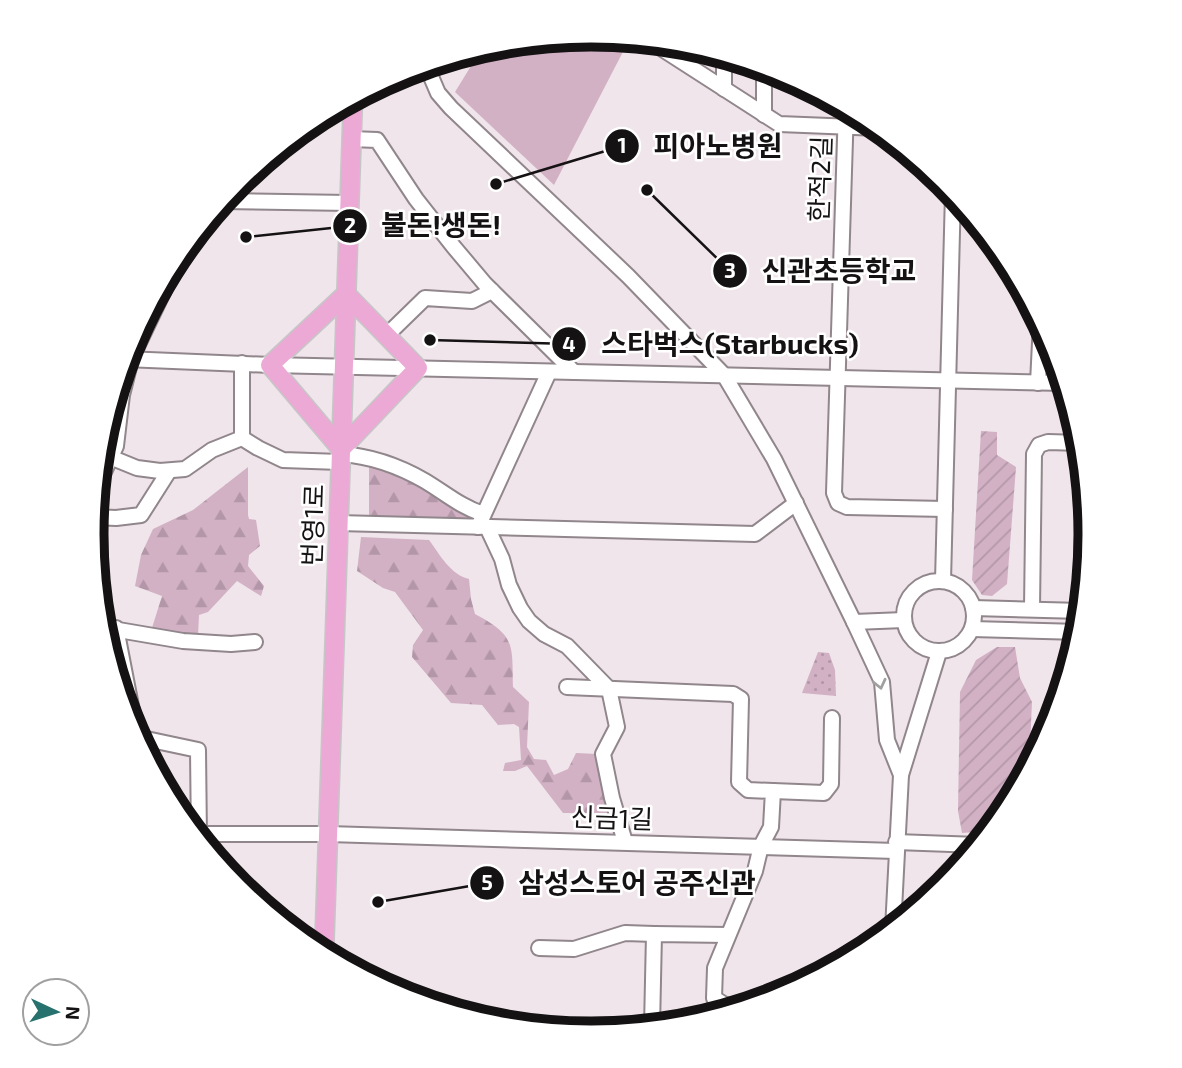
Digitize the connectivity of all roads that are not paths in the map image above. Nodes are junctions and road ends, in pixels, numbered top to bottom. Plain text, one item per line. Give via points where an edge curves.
1 (670, 54) edge
2 (724, 66) edge
3 (430, 75) edge
4 (764, 79) edge
5 (724, 89) junction
6 (352, 110) edge
7 (764, 115) junction
8 (846, 120) edge
9 (846, 127) junction
10 (858, 127) edge
11 (351, 139) junction
12 (236, 201) edge
13 (349, 203) junction
14 (953, 208) edge
15 (492, 291) junction
16 (346, 294) junction
17 (387, 335) junction
18 (1040, 345) edge
19 (137, 359) edge
20 (242, 363) junction
21 (270, 365) junction
22 (344, 366) junction
23 (418, 368) junction
24 (549, 372) junction
25 (574, 372) junction
26 (724, 375) junction
27 (837, 378) junction
28 (948, 380) junction
29 (1038, 383) junction
30 (1054, 383) edge
31 (120, 413) edge
32 (242, 438) junction
33 (1069, 443) edge
34 (111, 454) edge
35 (341, 455) junction
36 (109, 465) edge
37 (169, 471) junction
38 (796, 503) junction
39 (945, 509) junction
40 (105, 517) edge
41 (483, 522) junction
42 (338, 523) junction
43 (943, 581) junction
44 (973, 608) junction
45 (1032, 609) junction
46 (1072, 611) edge
47 (904, 620) junction
48 (854, 622) junction
49 (972, 629) junction
50 (114, 630) edge
51 (1067, 632) edge
52 (255, 642) dead end
53 (939, 652) junction
54 (567, 687) dead end
55 (609, 689) junction
56 (832, 718) dead end
57 (150, 740) edge
58 (901, 775) junction
59 (773, 791) junction
60 (198, 820) edge
61 (328, 834) junction
62 (210, 836) edge
63 (625, 842) junction
64 (965, 845) edge
65 (761, 846) junction
66 (896, 846) junction
67 (894, 915) edge
68 (654, 934) junction
69 (728, 936) junction
70 (324, 941) edge
71 (539, 948) dead end
72 (722, 1003) edge
73 (652, 1017) edge

1 - 5 street
2 - 5 street
3 - 26 street via 451,108 628,276
4 - 7 street
5 - 7 street
6 - 11 main road, 번영1로
7 - 9 street via 779,124
8 - 9 street, 한적2길
9 - 10 street
9 - 27 street, 한적2길
11 - 13 main road, 번영1로
11 - 15 street via 377,140 423,209
12 - 13 street
13 - 16 main road, 번영1로
14 - 28 street
15 - 17 street via 472,301 425,298
15 - 25 street
16 - 17 main road
16 - 21 main road
16 - 22 main road, 번영1로
17 - 23 main road
18 - 29 street
19 - 20 street
20 - 21 street
20 - 32 street
21 - 22 street
21 - 35 main road
22 - 23 street
22 - 35 main road, 번영1로
23 - 24 street
23 - 35 main road
24 - 25 street
24 - 41 street
25 - 26 street
26 - 27 street
26 - 38 street
27 - 28 street
27 - 39 street, 한적2길 via 834,493 838,503
28 - 29 street
28 - 39 street
29 - 30 street
31 - 34 street
32 - 35 street via 284,460
32 - 37 street via 212,450 184,469
33 - 45 street via 1039,444 1034,454
35 - 41 street via 363,456 400,468
35 - 42 main road, 번영1로
36 - 37 street
37 - 40 street via 141,515
38 - 41 street via 755,534
38 - 48 street
39 - 43 street
41 - 42 street
41 - 55 street via 529,621 567,646
42 - 61 main road, 번영1로
43 - 44 street via 963,590
43 - 47 street via 921,585 912,593
44 - 45 street
44 - 49 street
45 - 46 street
47 - 48 street
47 - 53 street via 917,645
48 -> 58 street via 882,682 887,740
49 - 51 street
49 - 53 street via 959,645
50 - 52 street via 183,641
53 - 58 street
54 - 55 street
55 - 59 street via 738,696 739,782 748,790
55 - 63 street via 617,727 603,754
56 - 59 street via 828,790
57 - 60 street via 198,750
58 - 66 street
59 - 65 street via 771,827
61 - 62 street, 신금1길
61 - 63 street, 신금1길
61 - 70 main road, 번영1로
63 - 65 street, 신금1길
64 - 66 street, 신금1길
65 - 66 street, 신금1길
65 - 69 street
66 - 67 street
68 - 69 street
68 - 71 street via 625,933 574,949
68 - 73 street
69 - 72 street via 715,968 715,998

